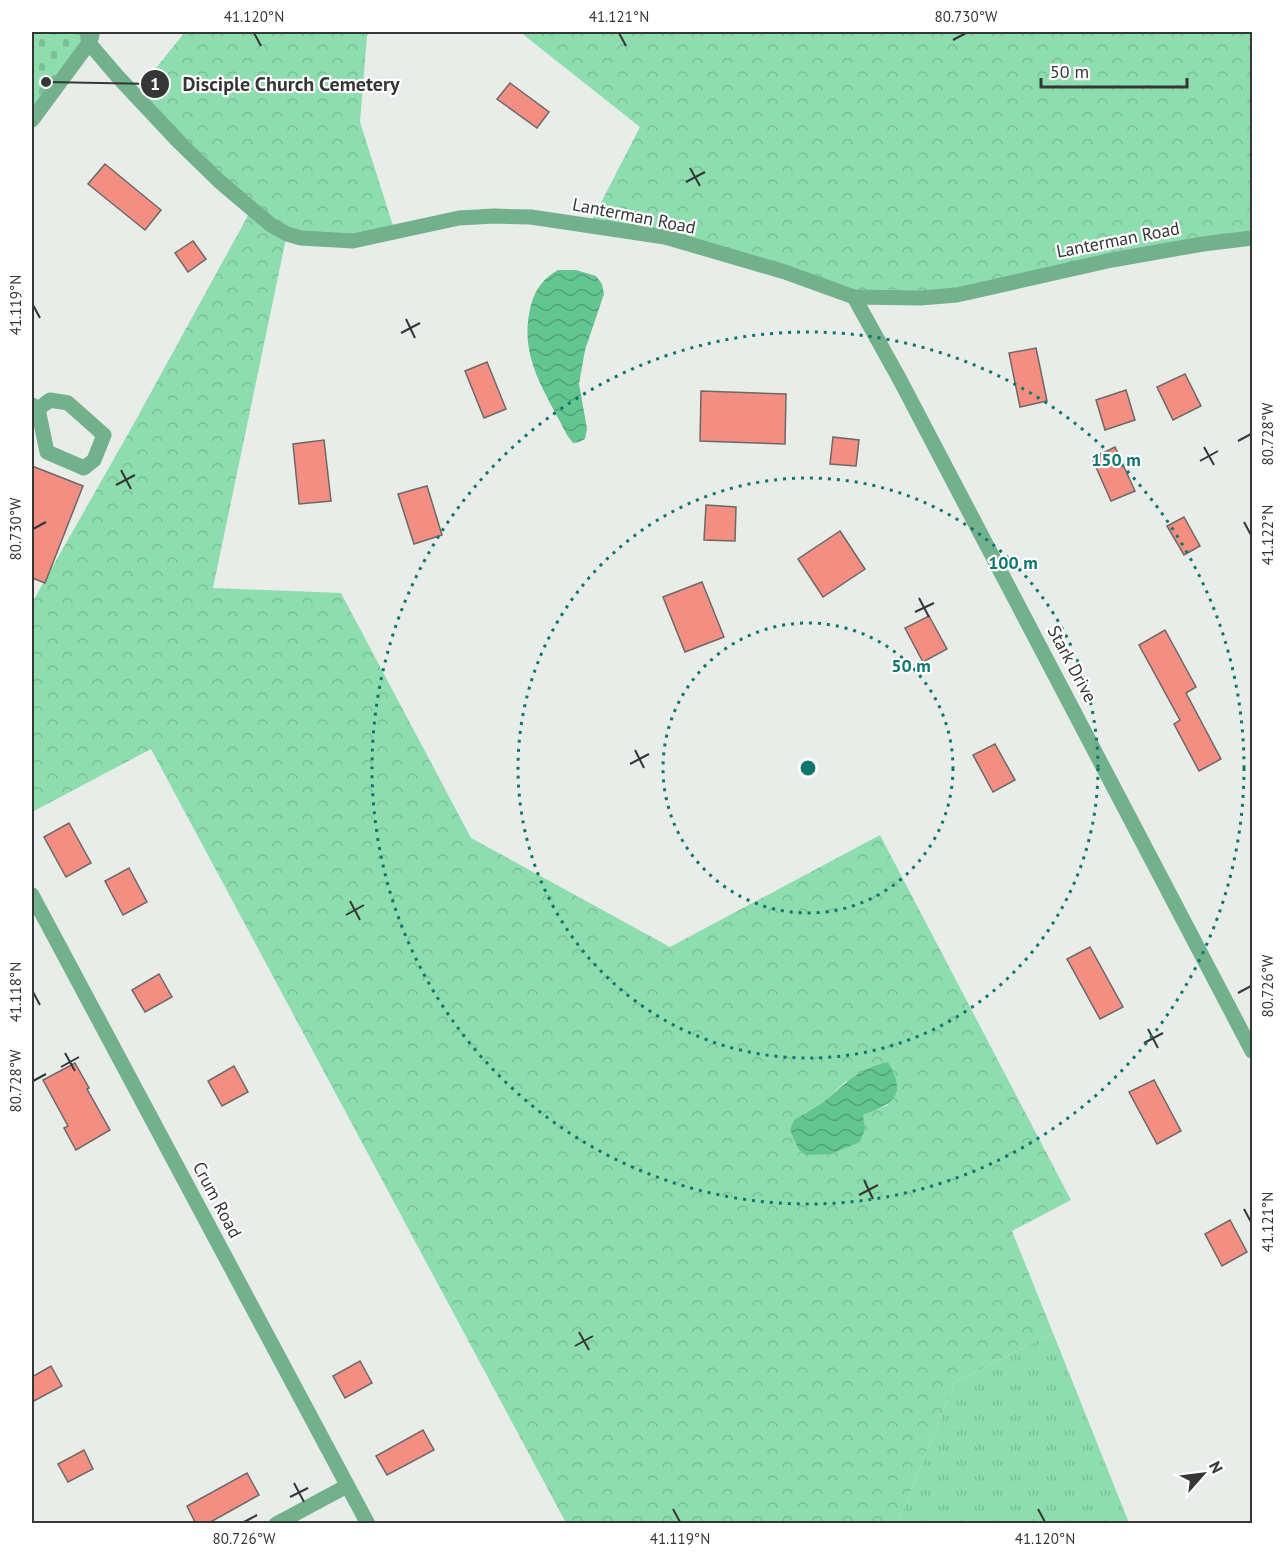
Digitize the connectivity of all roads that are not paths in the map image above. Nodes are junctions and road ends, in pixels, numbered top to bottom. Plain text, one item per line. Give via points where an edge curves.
1 (90, 35) edge
2 (32, 120) edge
3 (1252, 238) edge
4 (855, 297) junction
5 (35, 407) edge
6 (32, 895) edge
7 (1252, 1051) edge
8 (347, 1486) junction
9 (276, 1524) edge
10 (368, 1524) edge

1 - 2 street
1 - 4 street, Lanterman Road via 180,143 260,217 287,234 353,241 459,218 531,217 665,237
3 - 4 street, Lanterman Road via 1112,260 957,295
4 - 7 street, Stark Drive
5 - 5 street via 47,452 84,468 94,460 104,435 83,416 68,403 50,400
6 - 8 street, Crum Road
8 - 9 street
8 - 10 street, Crum Road

